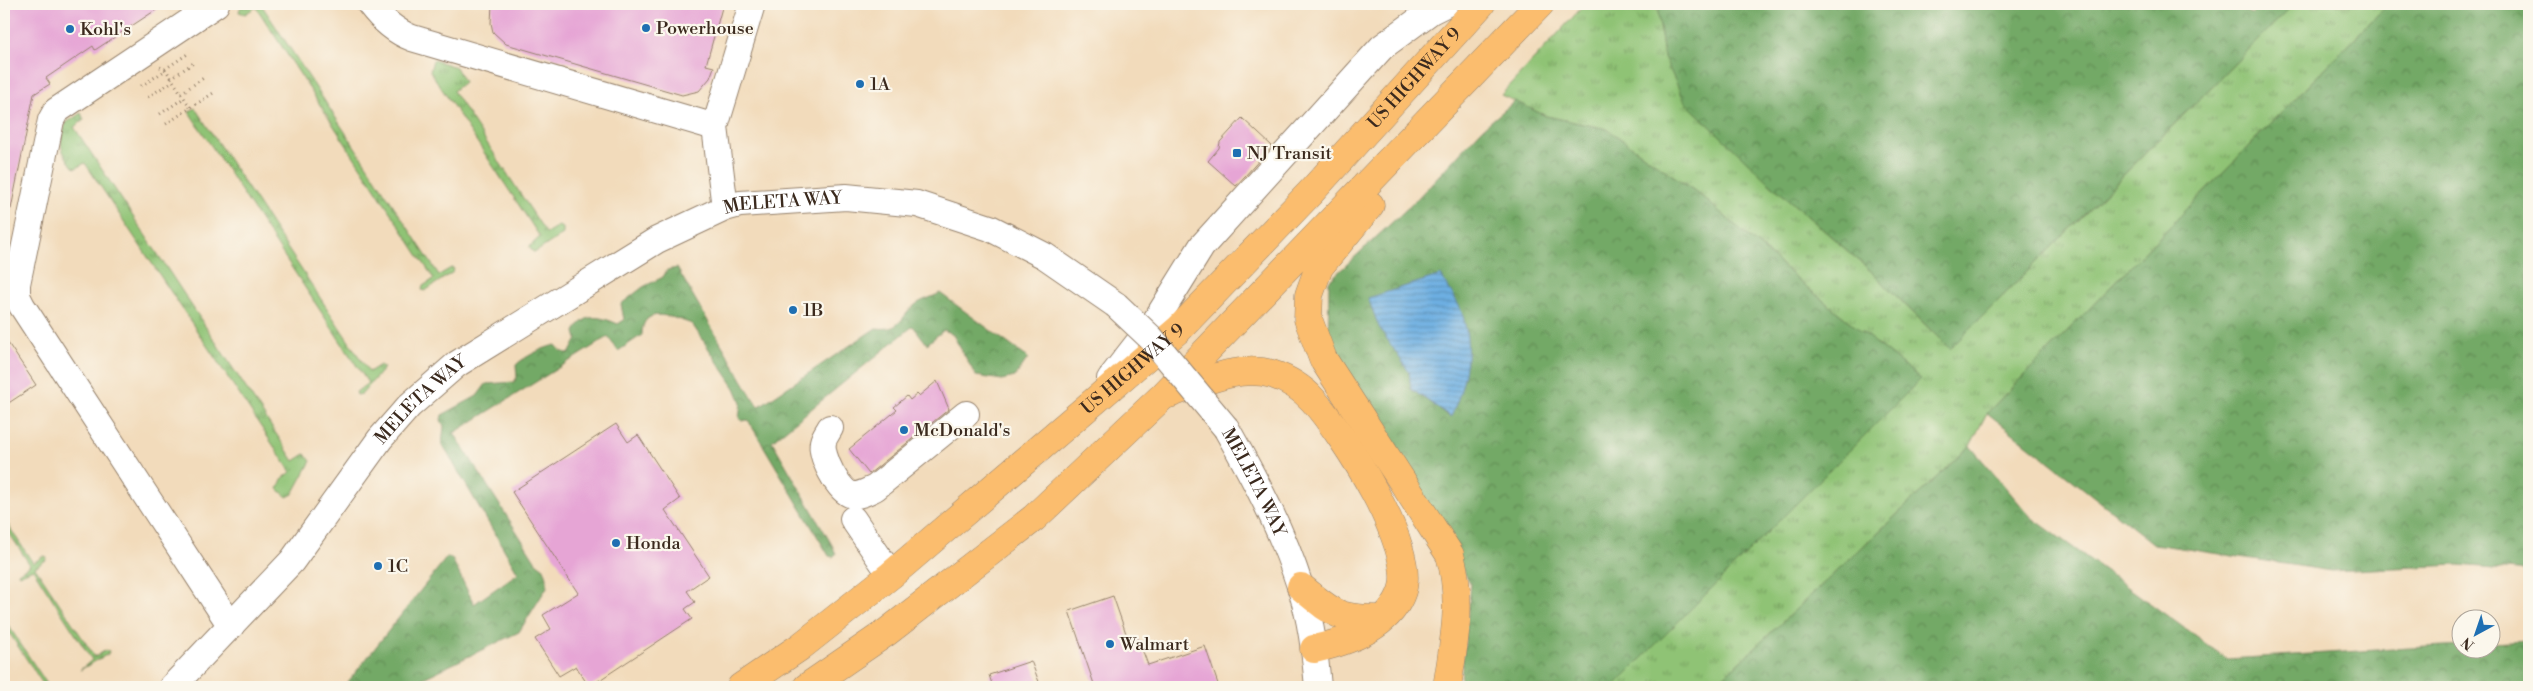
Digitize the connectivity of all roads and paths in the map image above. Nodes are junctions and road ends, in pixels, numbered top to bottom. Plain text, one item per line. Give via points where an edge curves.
1 (216, 4) edge
2 (370, 4) edge
3 (752, 4) edge
4 (1445, 4) edge
5 (1482, 4) edge
6 (1540, 4) edge
7 (189, 53) dead end
8 (1492, 55) junction
9 (195, 62) dead end
10 (158, 66) dead end
11 (165, 69) junction
12 (205, 77) dead end
13 (172, 80) junction
14 (141, 86) dead end
15 (215, 92) dead end
16 (181, 93) junction
17 (148, 97) dead end
18 (184, 98) junction
19 (191, 109) junction
20 (160, 114) dead end
21 (166, 124) dead end
22 (715, 127) junction
23 (725, 208) junction
24 (1163, 396) junction
25 (1085, 412) junction
26 (966, 414) dead end
27 (830, 428) dead end
28 (853, 519) dead end
29 (891, 575) junction
30 (1300, 587) junction
31 (1381, 619) junction
32 (231, 626) junction
33 (1314, 649) junction
34 (172, 687) edge
35 (741, 687) edge
36 (807, 687) edge
37 (1318, 687) edge
38 (1447, 687) edge

1 - 32 street via 56,111 51,120 17,296
2 - 22 street via 398,32 412,38
3 - 22 street
4 - 25 street via 1382,47 1202,246 1156,320
5 - 25 highway, US HIGHWAY 9 via 1246,262 1179,329
6 - 8 highway, US HIGHWAY 9
7 - 11 path
8 - 24 highway, US HIGHWAY 9
8 - 38 highway via 1319,268 1310,296 1308,319 1324,359 1450,555 1456,579 1458,617
9 - 13 path
10 - 11 path
11 - 13 path
11 - 14 path
12 - 16 path
13 - 16 path
13 - 17 path
15 - 19 path
16 - 18 path
18 - 19 path
18 - 20 path
19 - 21 path
22 - 23 street
23 - 30 street, MELETA WAY, bridge via 740,204 846,197 918,204 990,228 1045,256 1116,305 1151,338 1226,428 1266,499
23 - 32 street, MELETA WAY via 657,240 457,364 409,406 380,439 292,561
24 - 31 highway via 1222,376 1254,372 1284,379 1312,400 1364,476 1401,553 1402,592 1396,604
24 - 36 highway, US HIGHWAY 9 via 1034,518 887,632
25 - 29 highway, US HIGHWAY 9
26 - 27 street via 875,488 852,495 842,488 823,457 823,442
28 - 29 street
29 - 35 highway, US HIGHWAY 9
30 - 31 highway via 1339,615
30 - 33 street, MELETA WAY
31 - 33 highway via 1352,639
32 - 34 street, MELETA WAY
33 - 37 street, MELETA WAY

